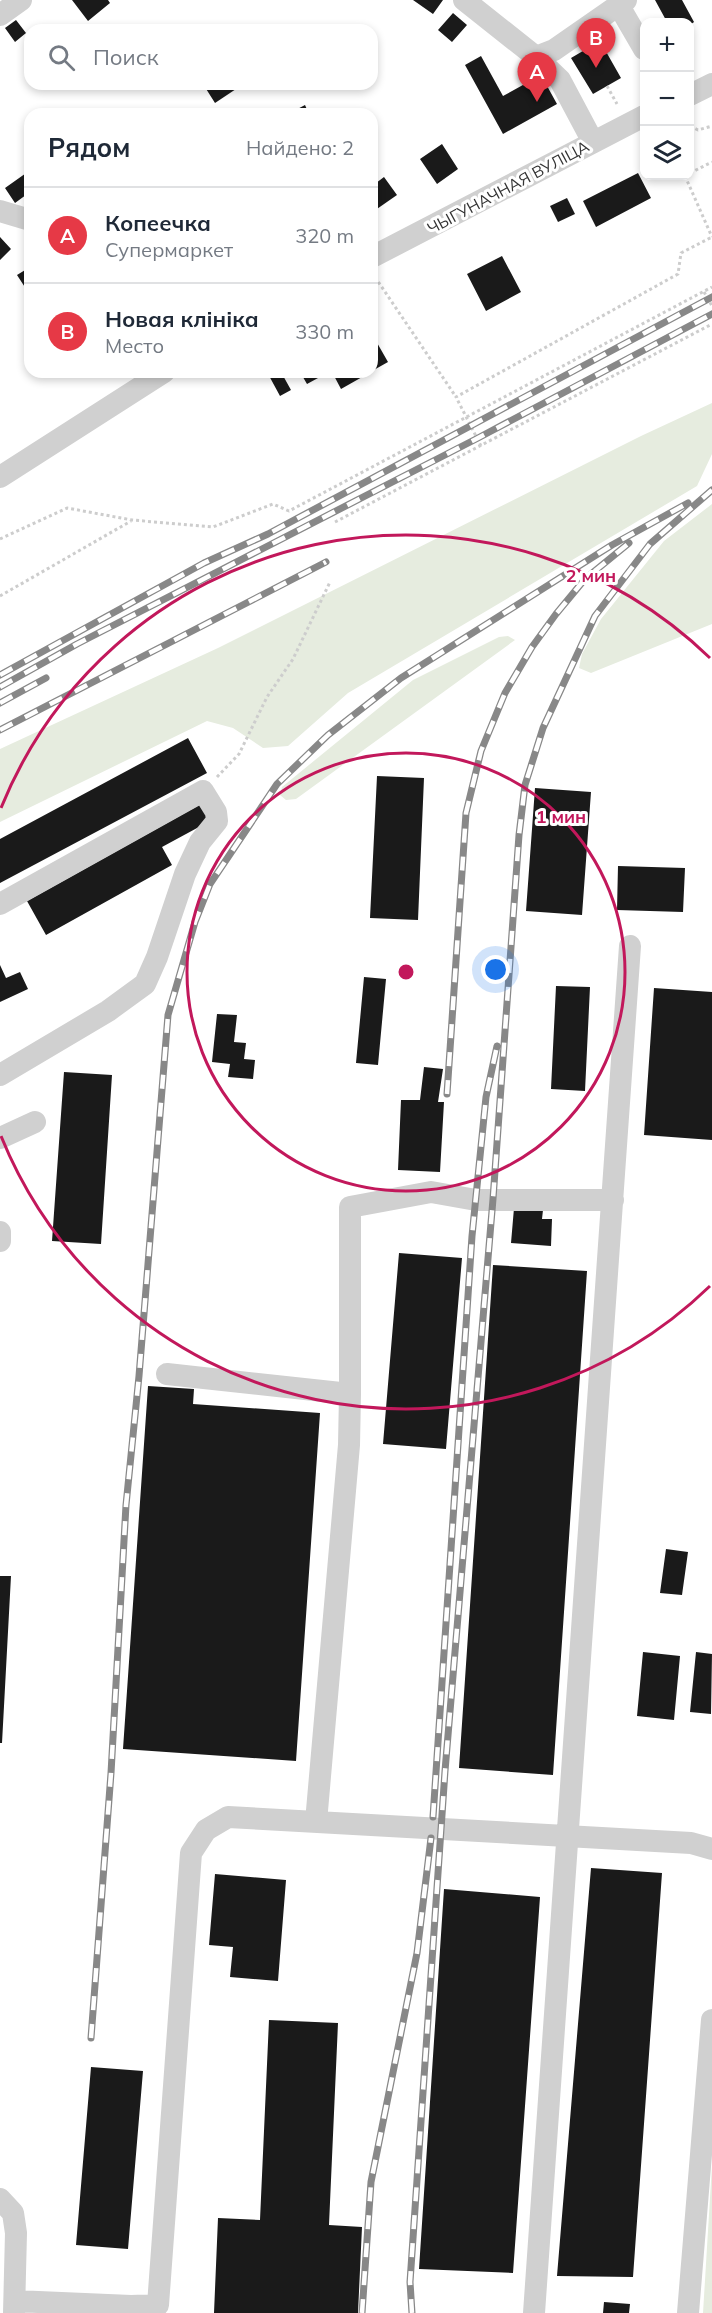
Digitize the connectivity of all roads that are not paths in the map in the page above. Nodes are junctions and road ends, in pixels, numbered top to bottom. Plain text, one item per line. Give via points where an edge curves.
1 (21, 0) edge
2 (464, 0) edge
3 (623, 3) edge
4 (0, 15) edge
5 (640, 39) edge
6 (536, 57) junction
7 (712, 84) edge
8 (694, 93) edge
9 (640, 118) edge
10 (593, 142) junction
11 (0, 211) edge
12 (24, 218) edge
13 (378, 254) edge
14 (155, 378) edge
15 (0, 477) edge
16 (0, 904) edge
17 (630, 946) dead end
18 (0, 1076) edge
19 (34, 1122) dead end
20 (0, 1138) edge
21 (613, 1200) junction
22 (0, 1232) edge
23 (0, 1241) edge
24 (167, 1374) dead end
25 (350, 1394) junction
26 (316, 1822) junction
27 (569, 1836) junction
28 (712, 1849) edge
29 (712, 2020) edge
30 (0, 2199) edge
31 (15, 2307) edge
32 (158, 2309) edge
33 (534, 2313) edge
34 (688, 2313) edge

1 - 4 street
2 - 6 street
3 - 5 street
3 - 6 street via 554,50
6 - 10 street via 560,80
7 - 8 street
9 - 10 street, ЧЫГУНАЧНАЯ ВУЛІЦА
10 - 13 street, ЧЫГУНАЧНАЯ ВУЛІЦА
11 - 12 street
14 - 15 street
16 - 18 street via 203,791 216,812 218,821 200,842 185,874 145,984
17 - 21 street
19 - 20 street
21 - 25 street via 476,1200 431,1192 350,1208
21 - 27 street
22 - 23 street
24 - 25 street
25 - 26 street
26 - 27 street
26 - 32 street via 228,1817 207,1830 191,1853
27 - 28 street via 691,1843
27 - 33 street
29 - 34 street
30 - 31 street via 13,2213 16,2233
31 - 32 street

